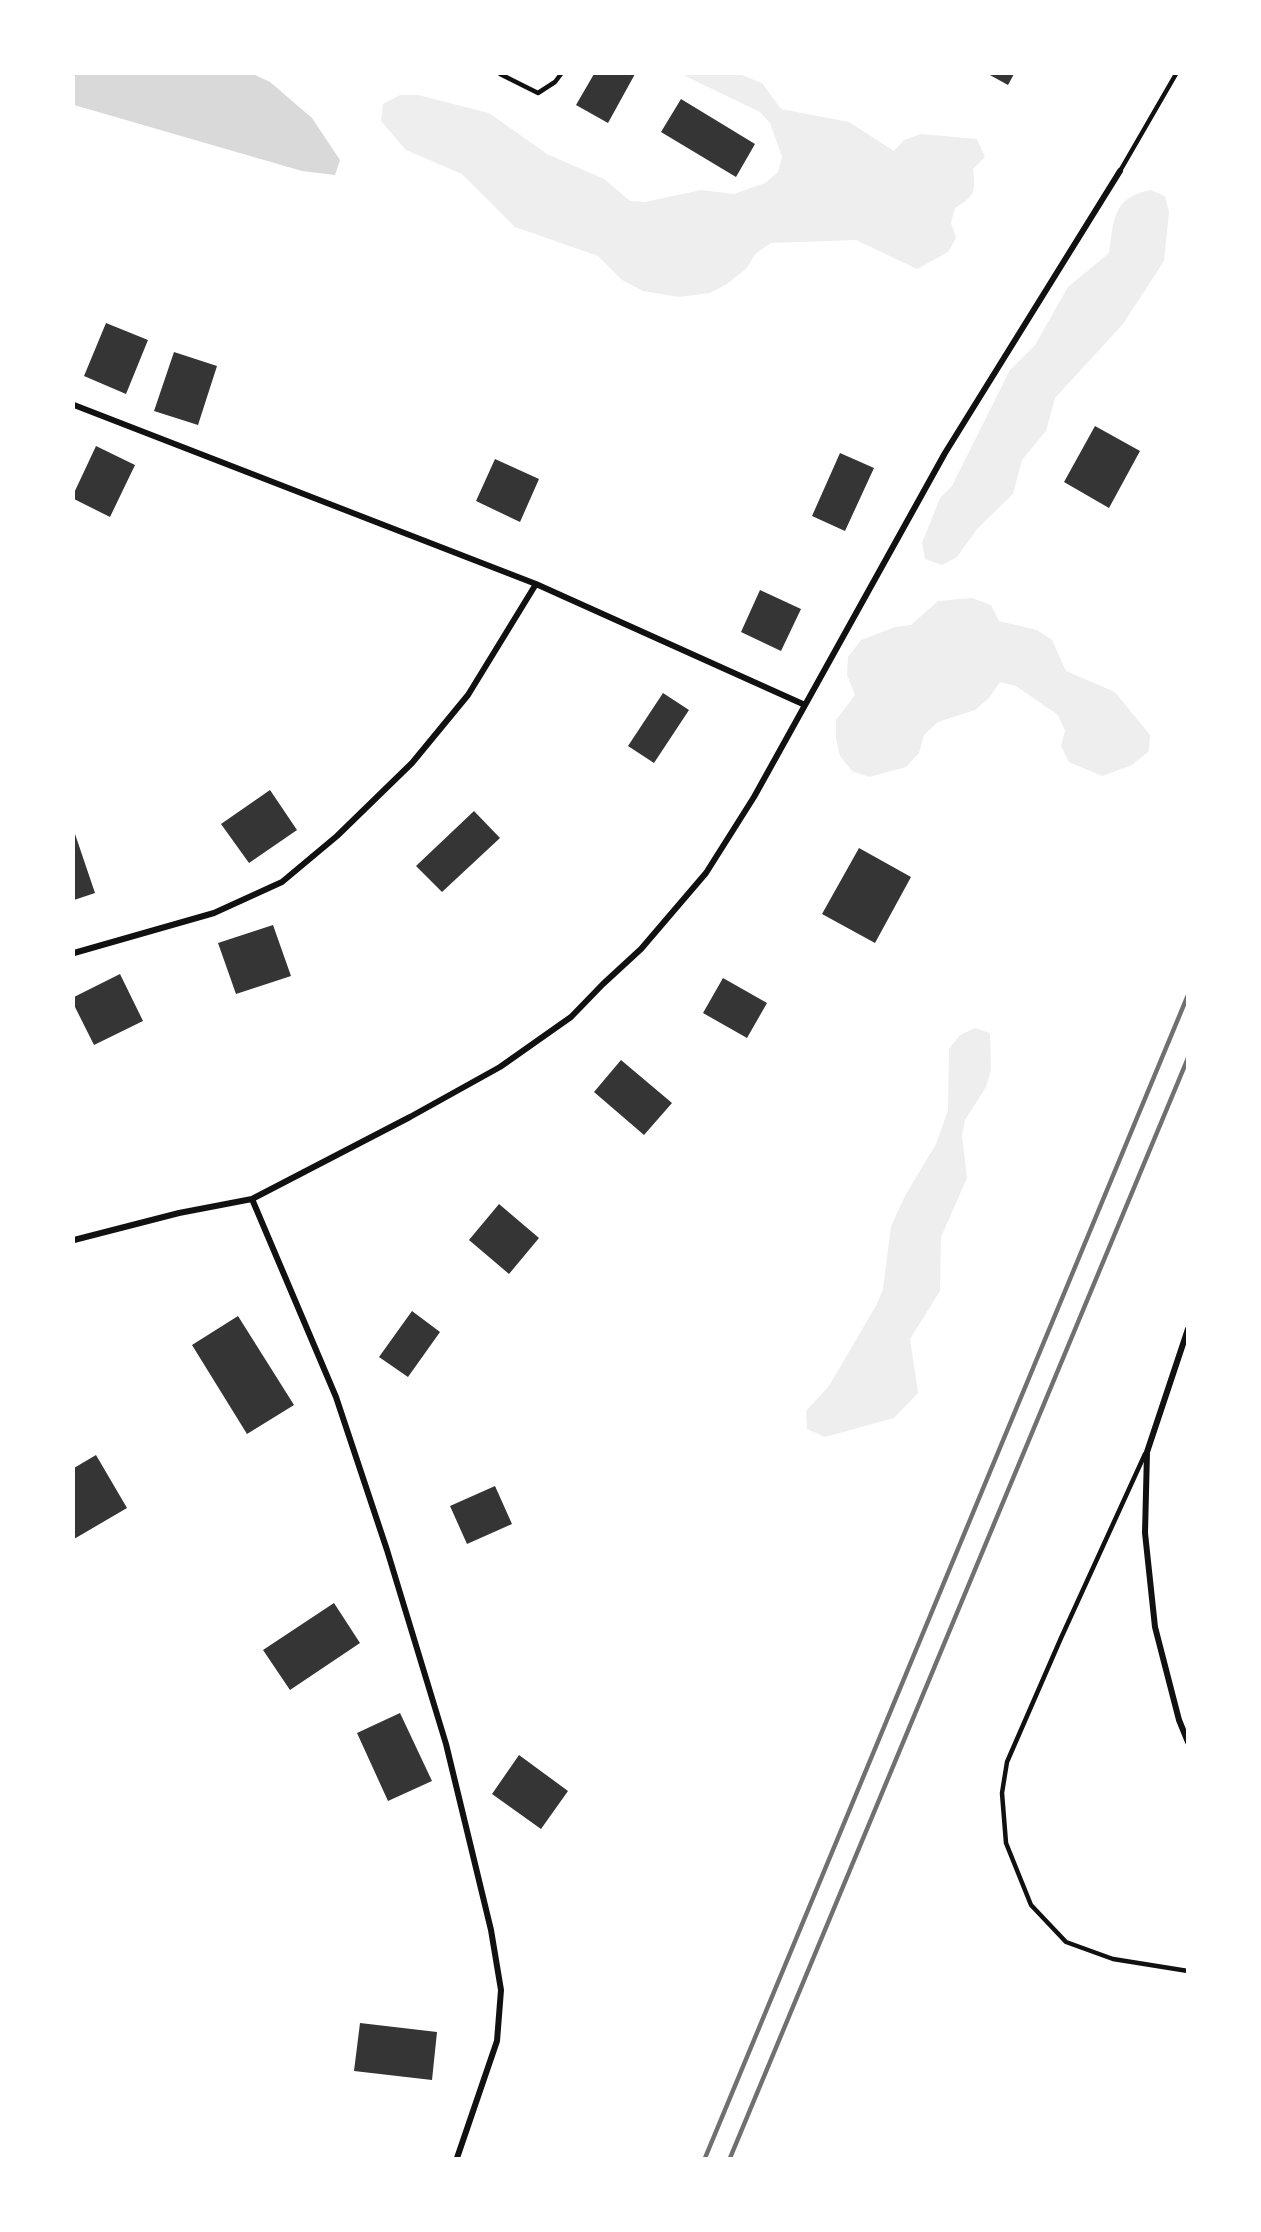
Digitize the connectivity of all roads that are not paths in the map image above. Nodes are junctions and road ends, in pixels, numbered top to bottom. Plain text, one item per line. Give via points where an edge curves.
1 (500, 74) edge
2 (561, 74) edge
3 (1176, 74) edge
4 (1120, 171) joint
5 (74, 405) edge
6 (536, 584) junction
7 (805, 705) junction
8 (74, 953) edge
9 (252, 1199) junction
10 (74, 1240) edge
11 (1188, 1329) edge
12 (1146, 1452) junction
13 (1188, 1742) edge
14 (1188, 1971) edge
15 (457, 2158) edge

1 - 2 lane via 538,93
3 - 4 lane
4 - 7 street via 945,453
5 - 6 street
6 - 7 street
6 - 8 street via 468,694 412,764 282,882 214,914
7 - 9 street via 706,873 641,949 571,1017 500,1067
9 - 10 street
9 - 15 street via 336,1397 387,1550 446,1744 492,1930 501,1990 497,2041
11 - 12 street
12 - 13 street via 1145,1533 1155,1627
12 - 14 lane via 1007,1762 1002,1793 1006,1843 1031,1905 1066,1942 1113,1959

